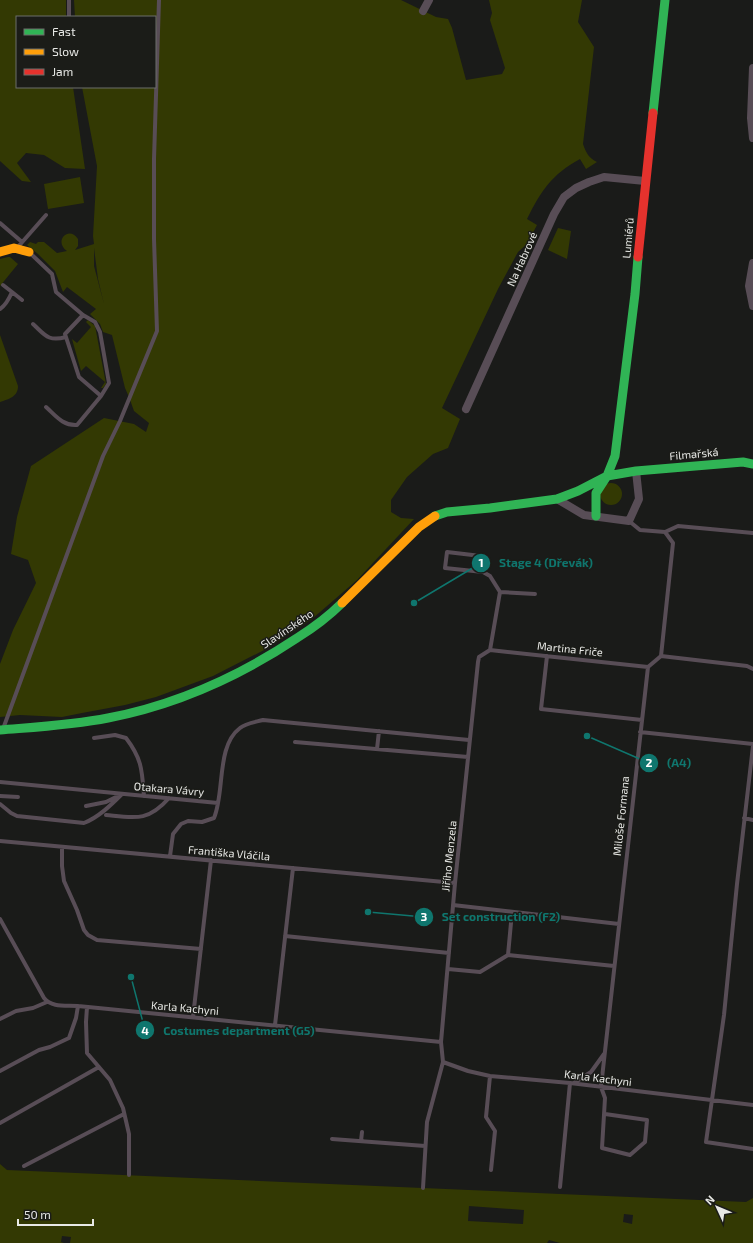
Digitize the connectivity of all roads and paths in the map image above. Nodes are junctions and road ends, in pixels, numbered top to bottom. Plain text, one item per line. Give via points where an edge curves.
1 (70, 0) edge
2 (159, 0) edge
3 (429, 0) edge
4 (665, 0) edge
5 (423, 11) dead end
6 (69, 16) edge
7 (753, 68) edge
8 (753, 138) edge
9 (645, 181) junction
10 (46, 215) dead end
11 (0, 223) edge
12 (19, 245) junction
13 (0, 252) edge
14 (29, 252) joint
15 (753, 263) edge
16 (3, 285) dead end
17 (12, 292) junction
18 (22, 300) dead end
19 (753, 306) edge
20 (0, 309) edge
21 (83, 315) junction
22 (33, 324) dead end
23 (66, 337) junction
24 (101, 396) junction
25 (46, 407) dead end
26 (466, 409) dead end
27 (753, 464) edge
28 (636, 471) junction
29 (607, 476) junction
30 (557, 499) junction
31 (596, 516) junction
32 (629, 521) junction
33 (665, 532) junction
34 (753, 533) edge
35 (479, 571) junction
36 (500, 592) junction
37 (535, 594) dead end
38 (490, 650) junction
39 (547, 656) junction
40 (661, 656) junction
41 (648, 667) junction
42 (753, 669) edge
43 (642, 720) junction
44 (1, 730) edge
45 (378, 732) junction
46 (640, 732) junction
47 (94, 738) dead end
48 (469, 740) junction
49 (295, 742) dead end
50 (753, 745) edge
51 (376, 749) junction
52 (468, 757) junction
53 (0, 782) edge
54 (122, 794) junction
55 (0, 796) edge
56 (144, 796) junction
57 (18, 797) dead end
58 (169, 798) junction
59 (218, 803) junction
60 (0, 804) edge
61 (86, 806) dead end
62 (106, 815) dead end
63 (744, 818) junction
64 (753, 820) edge
65 (0, 842) edge
66 (62, 848) junction
67 (170, 856) junction
68 (211, 860) junction
69 (293, 868) junction
70 (455, 883) junction
71 (453, 905) junction
72 (512, 912) junction
73 (0, 919) edge
74 (618, 924) junction
75 (285, 936) junction
76 (201, 949) junction
77 (449, 953) junction
78 (508, 955) junction
79 (614, 966) junction
80 (448, 969) junction
81 (47, 1002) junction
82 (78, 1006) junction
83 (87, 1008) junction
84 (193, 1018) junction
85 (0, 1019) edge
86 (275, 1025) junction
87 (441, 1042) junction
88 (604, 1053) junction
89 (443, 1062) junction
90 (99, 1067) junction
91 (0, 1071) edge
92 (490, 1076) junction
93 (572, 1083) junction
94 (601, 1087) junction
95 (712, 1100) junction
96 (753, 1105) edge
97 (124, 1114) junction
98 (605, 1114) junction
99 (0, 1122) edge
100 (362, 1132) dead end
101 (332, 1139) dead end
102 (361, 1141) junction
103 (425, 1146) junction
104 (753, 1149) edge
105 (24, 1166) dead end
106 (490, 1170) dead end
107 (129, 1175) dead end
108 (560, 1187) dead end
109 (423, 1188) dead end

1 - 6 lane
2 - 44 lane via 154,159 157,331 103,456
3 - 5 street
4 - 9 street, Lumiérů
7 - 8 street
9 - 26 street, Na Habrové via 604,177 588,182 564,197
9 - 29 street, Lumiérů via 635,294 616,449
10 - 12 lane
11 - 12 lane
12 - 13 street
12 - 14 street
14 - 21 lane via 52,274 56,292
15 - 19 street via 749,286
16 - 17 lane
17 - 18 lane
17 - 20 lane via 4,307
21 - 23 lane via 65,334
21 - 24 lane via 95,322 100,332 109,383
22 - 23 lane via 49,337
23 - 24 lane via 79,377
24 - 25 lane via 77,425 65,424
27 - 28 street, Filmařská via 743,462
28 - 29 street, Filmařská
28 - 32 street via 639,499
29 - 30 street, Slavínského
29 - 31 street, Lumiérů via 596,493
30 - 31 street via 584,515
30 - 44 street, Slavínského via 447,512 432,517 419,526 331,613 301,636 257,662 196,692 122,716
31 - 32 street
32 - 33 lane via 640,530
33 - 34 lane via 678,526
33 - 40 lane via 673,543
35 - 35 lane via 445,568 447,552 481,556
35 - 36 lane via 490,576
36 - 37 lane
36 - 38 lane
38 - 39 lane, Martina Friče
38 - 48 lane, Jiřího Menzela via 479,657
39 - 41 lane, Martina Friče
39 - 43 lane via 541,709
40 - 41 lane
40 - 42 lane via 747,666
41 - 43 lane, Miloše Formana
43 - 46 lane, Miloše Formana
45 - 48 lane, Otakara Vávry
45 - 51 lane
45 - 59 lane, Otakara Vávry via 263,720 240,728 226,747
46 - 50 lane
46 - 74 lane, Miloše Formana
47 - 56 lane via 115,735 126,738 135,749 141,767
48 - 52 lane, Jiřího Menzela
49 - 51 lane
50 - 63 lane
51 - 52 lane
52 - 70 lane, Jiřího Menzela
53 - 54 lane, Otakara Vávry
54 - 56 lane, Otakara Vávry
54 - 60 lane via 99,815 84,823 17,816
54 - 61 lane via 106,802
55 - 57 lane
56 - 58 lane, Otakara Vávry
58 - 59 lane, Otakara Vávry
58 - 62 lane via 158,809 144,817
59 - 67 lane via 214,818 181,824 173,834
63 - 64 lane
63 - 95 lane via 724,1015
65 - 66 lane, Františka Vláčila
66 - 67 lane, Františka Vláčila
66 - 76 lane via 64,881 88,935 97,940
67 - 68 lane, Františka Vláčila
68 - 69 lane, Františka Vláčila
68 - 76 lane
69 - 70 lane, Františka Vláčila
69 - 75 lane
70 - 71 lane, Jiřího Menzela
71 - 72 lane
71 - 77 lane, Jiřího Menzela
72 - 74 lane
72 - 78 lane
73 - 81 lane
74 - 79 lane, Miloše Formana
75 - 77 lane
75 - 86 lane
76 - 84 lane
77 - 80 lane, Jiřího Menzela
78 - 79 lane
78 - 80 lane via 480,972
79 - 88 lane, Miloše Formana
80 - 87 lane, Jiřího Menzela
81 - 82 lane, Karla Kachyni
81 - 85 lane via 33,1008 16,1010
82 - 83 lane, Karla Kachyni
82 - 91 lane via 69,1038 39,1050
83 - 84 lane, Karla Kachyni
83 - 90 lane via 87,1053
84 - 86 lane, Karla Kachyni
86 - 87 lane, Karla Kachyni
87 - 89 lane, Jiřího Menzela
88 - 93 lane via 591,1072
88 - 94 lane, Miloše Formana
89 - 92 lane, Karla Kachyni
89 - 103 lane, Jiřího Menzela via 425,1122
90 - 97 lane via 110,1080
90 - 99 lane
92 - 93 lane, Karla Kachyni
92 - 106 lane via 486,1117 495,1130
93 - 94 lane, Karla Kachyni
93 - 108 lane
94 - 95 lane, Karla Kachyni
94 - 98 lane, Miloše Formana via 605,1098
95 - 96 lane, Karla Kachyni
95 - 104 lane via 706,1142
97 - 105 lane
97 - 107 lane via 129,1134
98 - 98 lane, Miloše Formana via 602,1148 630,1155 645,1142 647,1120
100 - 102 lane
101 - 102 lane
102 - 103 lane
103 - 109 lane, Jiřího Menzela

